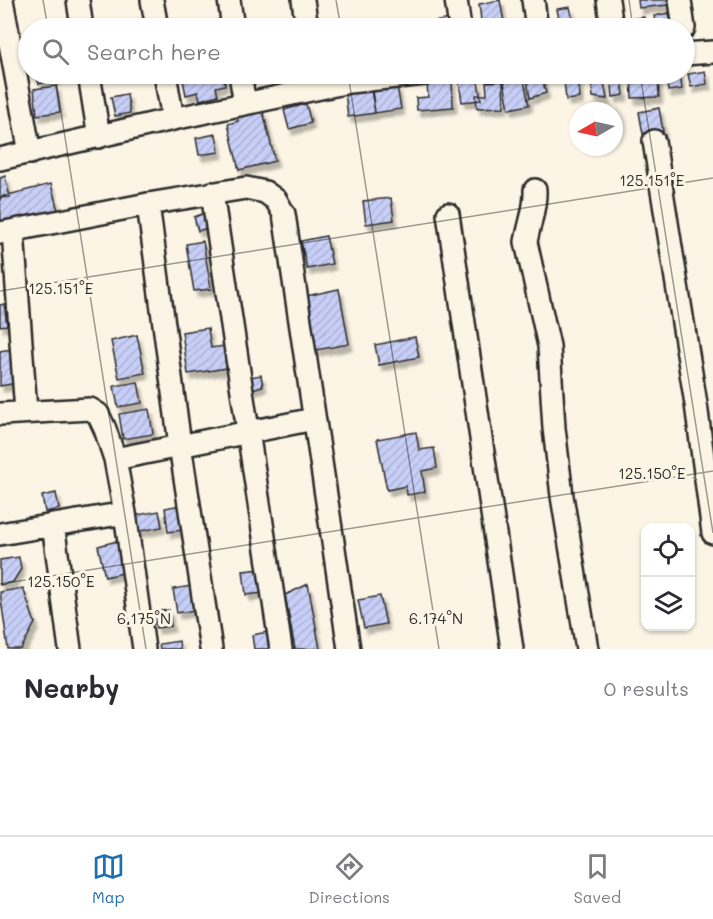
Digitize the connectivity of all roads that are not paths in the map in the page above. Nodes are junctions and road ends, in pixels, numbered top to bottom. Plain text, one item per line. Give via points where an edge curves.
1 (3, 0) edge
2 (78, 0) edge
3 (152, 0) edge
4 (229, 0) edge
5 (303, 0) edge
6 (456, 0) edge
7 (533, 0) edge
8 (608, 0) edge
9 (680, 0) edge
10 (81, 18) edge
11 (155, 18) edge
12 (232, 18) edge
13 (306, 18) edge
14 (459, 18) edge
15 (536, 18) edge
16 (611, 18) edge
17 (682, 18) edge
18 (713, 52) edge
19 (695, 53) edge
20 (91, 84) edge
21 (167, 84) edge
22 (242, 84) edge
23 (306, 84) edge
24 (245, 104) junction
25 (173, 119) junction
26 (99, 137) junction
27 (654, 141) dead end
28 (30, 153) junction
29 (0, 159) edge
30 (536, 190) dead end
31 (212, 194) junction
32 (148, 204) junction
33 (448, 214) dead end
34 (6, 232) edge
35 (26, 412) junction
36 (0, 414) edge
37 (314, 418) junction
38 (249, 430) junction
39 (180, 445) junction
40 (115, 459) junction
41 (125, 513) junction
42 (53, 524) junction
43 (713, 533) edge
44 (0, 534) edge
45 (69, 649) edge
46 (144, 649) edge
47 (211, 649) edge
48 (282, 649) edge
49 (349, 649) edge
50 (512, 649) edge
51 (587, 649) edge

1 - 28 street
2 - 10 street
3 - 11 street
4 - 12 street
5 - 13 street
6 - 14 street
7 - 15 street
8 - 16 street
9 - 17 street
18 - 19 street
20 - 26 street
21 - 25 street
22 - 24 street
23 - 24 street
24 - 25 street
25 - 26 street
26 - 28 street
27 - 43 street
28 - 29 street
30 - 51 street via 527,249 549,346 562,495
31 - 32 street
31 - 37 street via 246,188 265,192 276,200 284,214
31 - 38 street
32 - 34 street
32 - 39 street
33 - 50 street
34 - 35 street
35 - 36 street
35 - 40 street via 90,409 98,414
37 - 38 street
37 - 49 street
38 - 39 street
38 - 48 street
39 - 40 street
39 - 47 street
40 - 41 street
41 - 42 street
41 - 46 street
42 - 44 street
42 - 45 street

